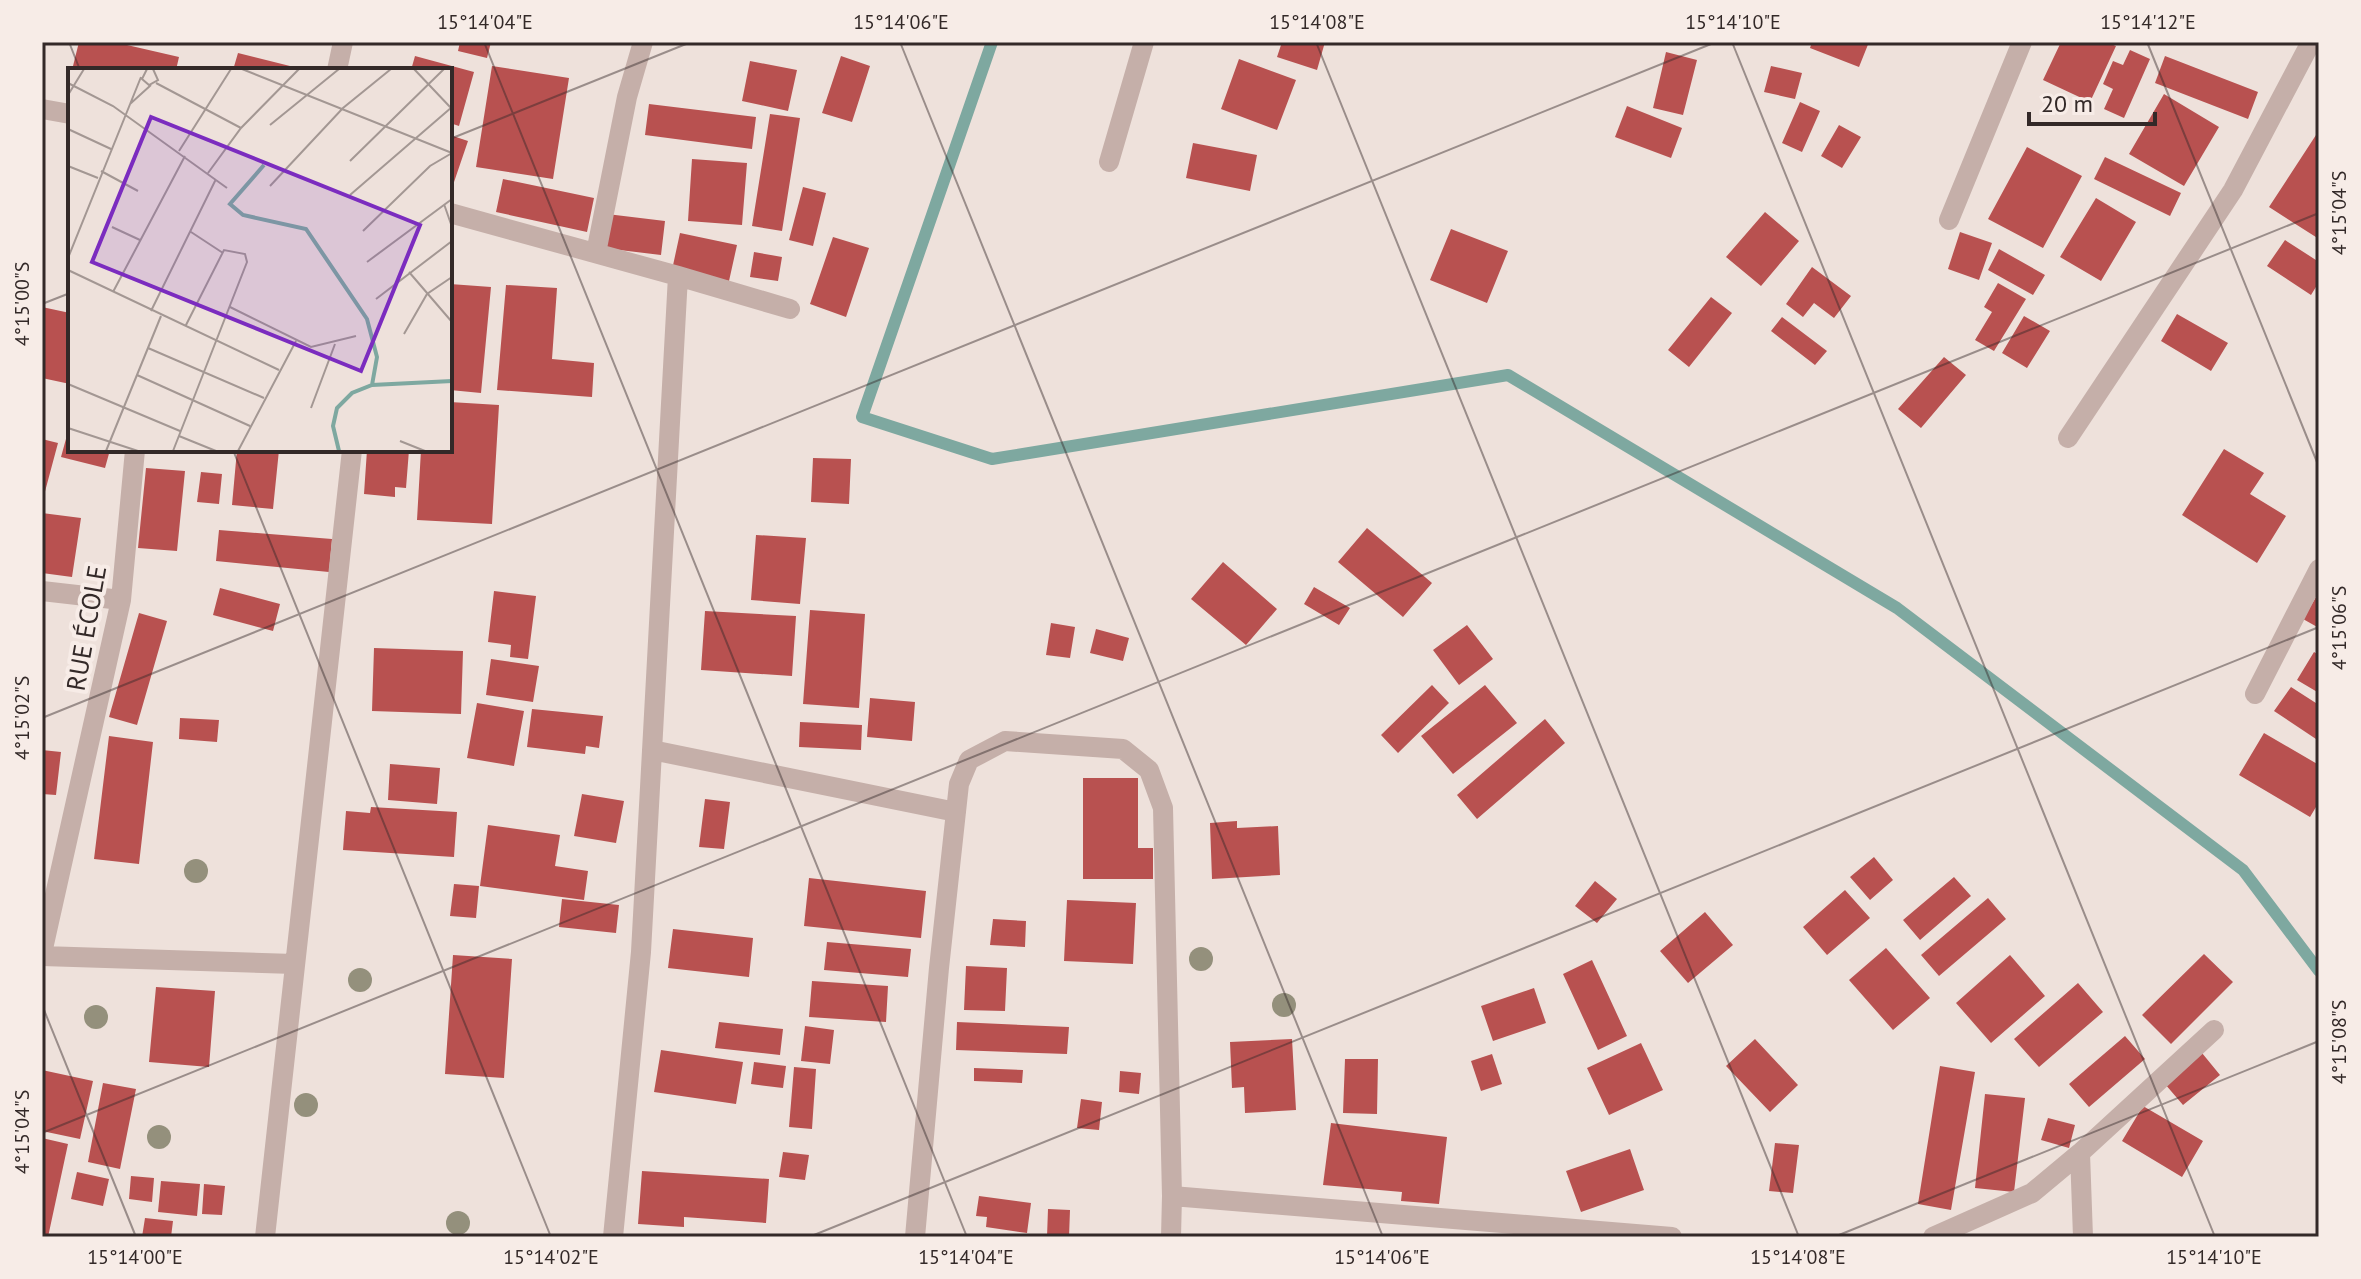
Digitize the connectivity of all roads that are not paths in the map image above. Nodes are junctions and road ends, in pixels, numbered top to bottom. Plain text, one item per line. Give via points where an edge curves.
1 (343, 42) edge
2 (643, 42) edge
3 (1144, 42) edge
4 (2022, 42) edge
5 (2311, 42) edge
6 (337, 68) edge
7 (42, 109) edge
8 (68, 114) edge
9 (1109, 162) dead end
10 (452, 214) edge
11 (1949, 220) dead end
12 (596, 253) junction
13 (678, 276) junction
14 (790, 309) dead end
15 (2068, 438) dead end
16 (135, 452) edge
17 (352, 452) edge
18 (2319, 569) edge
19 (42, 591) edge
20 (121, 600) junction
21 (2255, 694) dead end
22 (652, 750) junction
23 (956, 812) junction
24 (42, 955) edge
25 (294, 964) junction
26 (2214, 1030) dead end
27 (2080, 1153) junction
28 (1172, 1196) junction
29 (265, 1237) edge
30 (613, 1237) edge
31 (915, 1237) edge
32 (1171, 1237) edge
33 (1672, 1237) edge
34 (1933, 1237) edge
35 (2083, 1237) edge

1 - 6 street
2 - 12 street
3 - 9 street
4 - 11 street
5 - 15 street via 2233,190
7 - 8 street
10 - 12 street
12 - 13 street
13 - 14 street
13 - 22 street
16 - 20 street, RUE ÉCOLE
17 - 25 street
18 - 21 street
19 - 20 street
20 - 24 street, RUE ÉCOLE
22 - 23 street
22 - 30 street via 641,952
23 - 28 street via 969,760 1005,741 1123,749 1149,770 1163,808
23 - 31 street
24 - 25 street
25 - 29 street
26 - 27 street
27 - 34 street via 2032,1193
27 - 35 street
28 - 32 street
28 - 33 street

